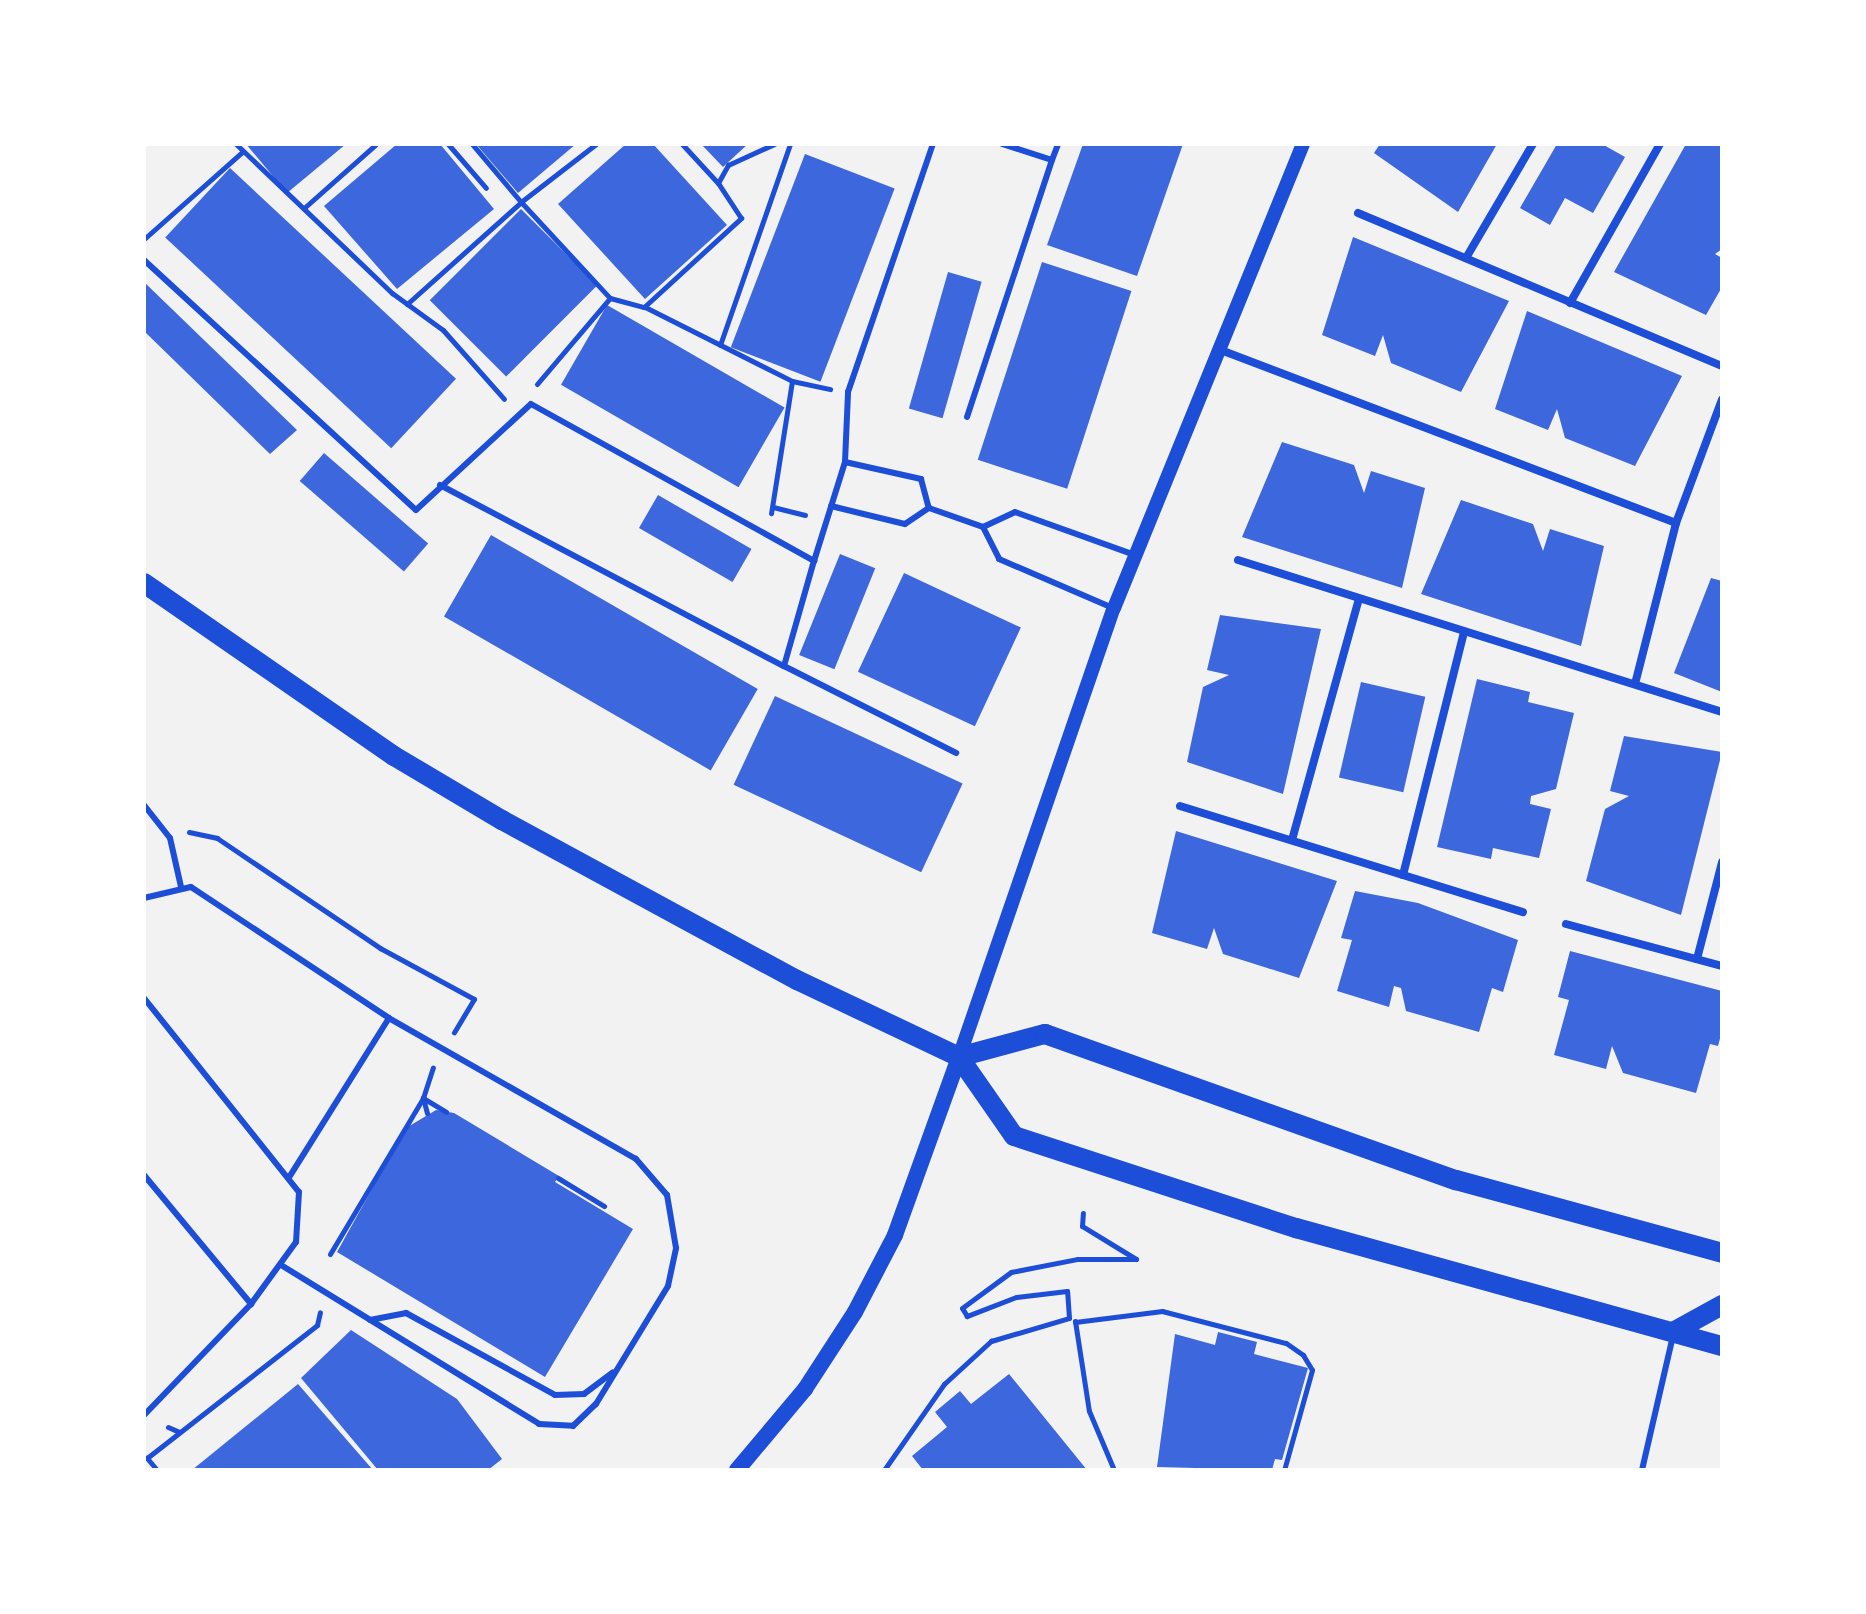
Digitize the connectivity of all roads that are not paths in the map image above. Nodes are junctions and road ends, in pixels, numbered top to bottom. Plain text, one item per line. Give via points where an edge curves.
1 (933, 144) edge
2 (1002, 144) edge
3 (1058, 144) edge
4 (1303, 144) edge
5 (1533, 144) edge
6 (1660, 144) edge
7 (1052, 160) junction
8 (1358, 213) dead end
9 (1466, 258) junction
10 (144, 260) edge
11 (1570, 303) junction
12 (1218, 349) junction
13 (1722, 366) edge
14 (1722, 399) edge
15 (967, 417) dead end
16 (845, 462) junction
17 (440, 485) junction
18 (831, 506) junction
19 (929, 508) junction
20 (1676, 523) junction
21 (983, 527) junction
22 (1135, 555) junction
23 (1238, 560) dead end
24 (814, 561) junction
25 (144, 583) edge
26 (1358, 602) junction
27 (1114, 608) junction
28 (1464, 633) junction
29 (784, 666) junction
30 (1635, 684) junction
31 (1722, 712) edge
32 (956, 753) dead end
33 (144, 805) edge
34 (1180, 806) dead end
35 (1292, 840) junction
36 (1722, 862) edge
37 (1403, 875) junction
38 (181, 887) junction
39 (144, 898) edge
40 (1523, 912) dead end
41 (1566, 924) dead end
42 (1697, 959) junction
43 (1722, 966) edge
44 (144, 998) edge
45 (389, 1018) junction
46 (959, 1057) junction
47 (144, 1175) edge
48 (290, 1176) junction
49 (1722, 1253) edge
50 (281, 1265) junction
51 (251, 1304) junction
52 (1722, 1305) edge
53 (370, 1320) junction
54 (1673, 1332) junction
55 (1722, 1346) edge
56 (618, 1367) junction
57 (144, 1415) edge
58 (737, 1470) edge
59 (1642, 1470) edge

1 - 16 lane via 848,392
2 - 7 lane
3 - 7 lane
4 - 12 street
5 - 9 street
6 - 11 street
7 - 15 lane
8 - 9 street
9 - 11 street
10 - 17 lane via 416,510
11 - 13 street
12 - 20 street
12 - 22 street
14 - 20 street
16 - 18 lane
16 - 19 lane via 921,479
17 - 24 lane via 531,404
17 - 29 lane
18 - 19 lane via 905,524
18 - 24 lane
19 - 21 lane
20 - 30 street
21 - 22 lane via 1015,512
21 - 27 lane via 999,559
22 - 27 street
23 - 26 street
24 - 29 lane
25 - 46 main road via 394,756 502,820 797,980
26 - 28 street
26 - 35 street
27 - 46 street
28 - 30 street
28 - 37 street
29 - 32 lane
30 - 31 street
33 - 38 lane via 170,838
34 - 35 street
35 - 37 street
36 - 42 street
37 - 40 street
38 - 39 lane
38 - 45 lane
41 - 42 street
42 - 43 street
44 - 48 lane
45 - 48 lane
45 - 56 lane via 446,1045 636,1159 667,1195 676,1248 668,1286
46 - 49 main road via 1045,1034 1456,1180
46 - 54 main road via 1014,1136 1296,1228
46 - 58 main road via 895,1235 855,1312 805,1389
47 - 51 lane
48 - 50 lane via 299,1192 296,1242
50 - 51 lane
50 - 53 lane
51 - 57 lane
52 - 54 main road
53 - 56 lane via 406,1313 555,1395 584,1394
53 - 56 lane via 539,1424 573,1426
54 - 55 main road
54 - 59 lane

